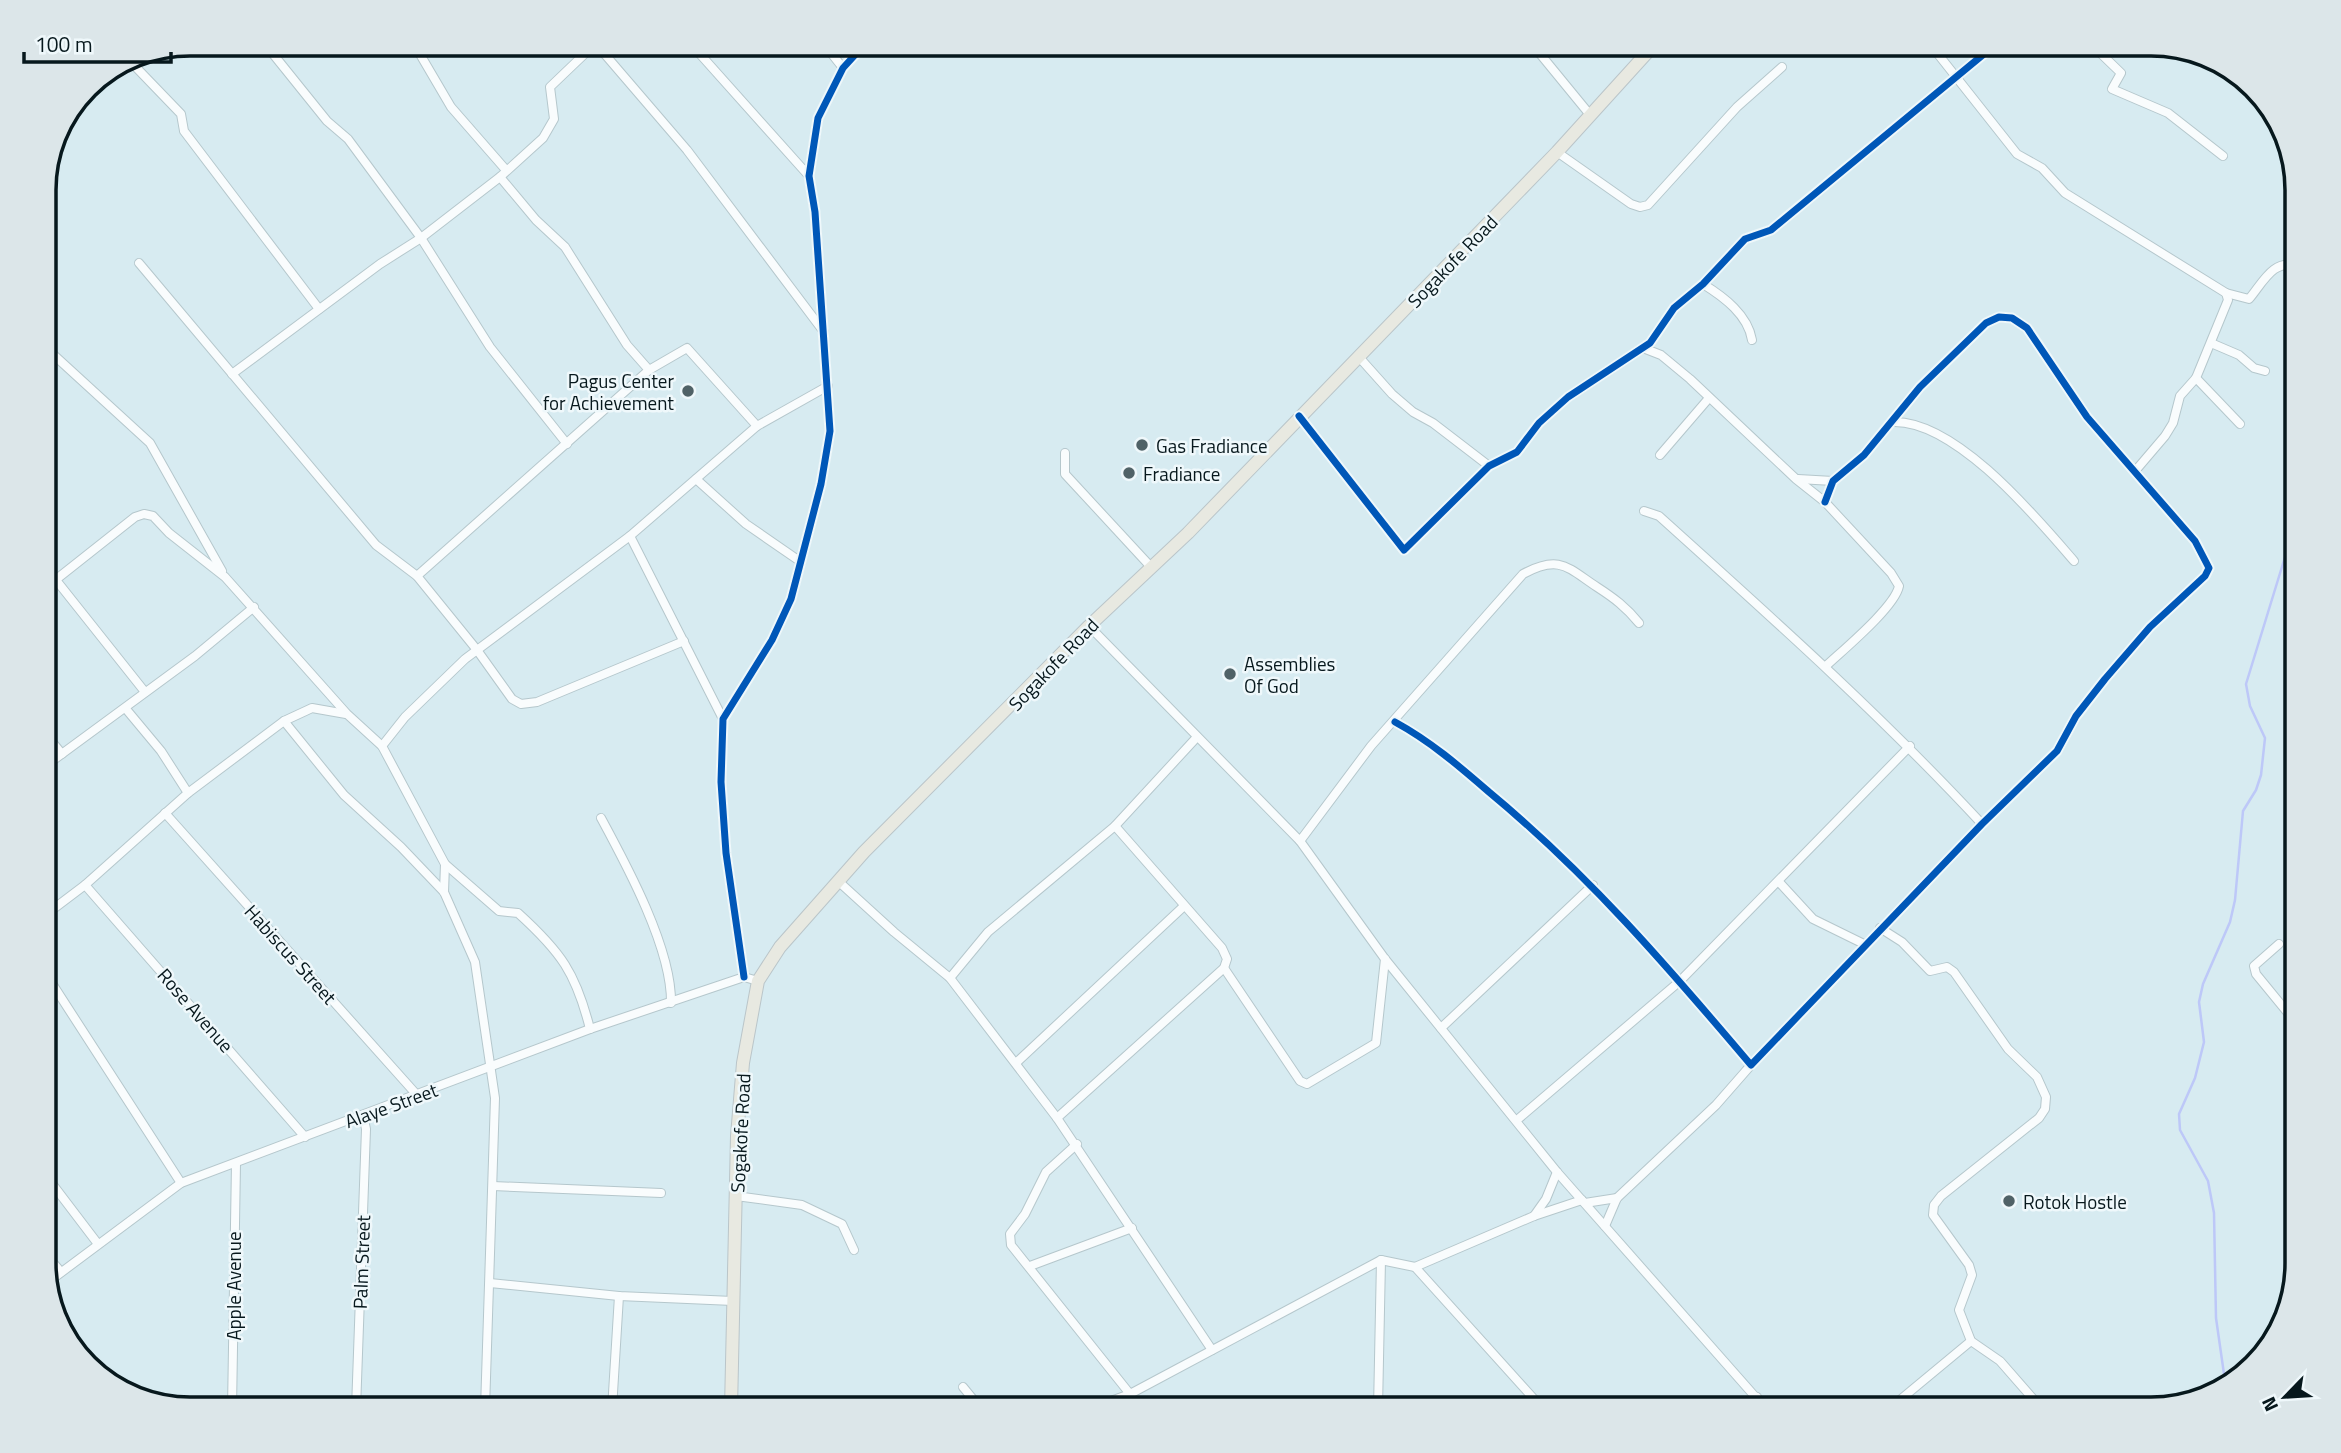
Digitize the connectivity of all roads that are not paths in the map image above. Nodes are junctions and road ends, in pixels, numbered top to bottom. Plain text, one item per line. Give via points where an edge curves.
1 (275, 56) edge
2 (421, 56) edge
3 (582, 56) edge
4 (605, 56) edge
5 (702, 56) edge
6 (834, 56) edge
7 (854, 56) edge
8 (1542, 56) edge
9 (1644, 56) edge
10 (1940, 56) edge
11 (1981, 56) edge
12 (2103, 56) edge
13 (136, 67) edge
14 (1782, 67) dead end
15 (843, 68) junction
16 (1957, 75) junction
17 (1591, 116) junction
18 (1557, 152) junction
19 (2223, 156) dead end
20 (503, 174) junction
21 (809, 176) junction
22 (421, 238) junction
23 (2285, 263) edge
24 (139, 264) dead end
25 (1703, 284) junction
26 (2226, 293) junction
27 (319, 309) junction
28 (824, 331) junction
29 (1752, 340) dead end
30 (2211, 343) junction
31 (1643, 348) junction
32 (1359, 356) junction
33 (56, 357) edge
34 (649, 370) junction
35 (2265, 371) dead end
36 (232, 373) junction
37 (2196, 378) junction
38 (828, 386) junction
39 (1709, 398) junction
40 (1299, 416) junction
41 (1891, 422) junction
42 (2240, 424) dead end
43 (757, 426) junction
44 (566, 444) junction
45 (1065, 453) dead end
46 (1660, 455) dead end
47 (1489, 466) junction
48 (2136, 470) junction
49 (696, 479) junction
50 (1796, 479) junction
51 (1833, 481) junction
52 (1825, 502) junction
53 (1644, 511) dead end
54 (630, 536) junction
55 (2074, 561) dead end
56 (801, 562) junction
57 (1152, 567) junction
58 (416, 576) junction
59 (225, 577) junction
60 (56, 580) joint
61 (254, 607) junction
62 (1639, 622) dead end
63 (1089, 626) junction
64 (684, 641) junction
65 (477, 650) junction
66 (1826, 666) junction
67 (145, 692) junction
68 (126, 709) junction
69 (347, 714) junction
70 (723, 719) junction
71 (284, 721) junction
72 (1395, 722) junction
73 (1197, 737) junction
74 (382, 746) junction
75 (1910, 746) junction
76 (56, 747) edge
77 (62, 754) junction
78 (56, 758) edge
79 (188, 793) junction
80 (165, 813) junction
81 (601, 818) dead end
82 (1982, 824) junction
83 (1115, 826) junction
84 (1300, 841) junction
85 (445, 864) junction
86 (838, 881) junction
87 (1779, 882) junction
88 (85, 885) junction
89 (1593, 885) junction
90 (444, 892) junction
91 (1183, 906) junction
92 (56, 907) edge
93 (1880, 928) junction
94 (2278, 944) dead end
95 (1866, 945) junction
96 (1385, 959) junction
97 (1224, 968) junction
98 (744, 977) junction
99 (950, 978) junction
100 (758, 981) junction
101 (1680, 981) junction
102 (56, 990) edge
103 (671, 1003) junction
104 (2285, 1009) edge
105 (1441, 1028) junction
106 (590, 1029) junction
107 (1017, 1062) junction
108 (1751, 1065) junction
109 (493, 1067) junction
110 (417, 1095) junction
111 (363, 1115) junction
112 (1057, 1118) junction
113 (1517, 1121) junction
114 (305, 1137) junction
115 (1077, 1144) junction
116 (236, 1163) junction
117 (1557, 1172) junction
118 (181, 1183) junction
119 (493, 1186) junction
120 (56, 1189) edge
121 (661, 1193) dead end
122 (736, 1196) junction
123 (1617, 1198) junction
124 (1584, 1201) junction
125 (1534, 1216) junction
126 (1605, 1226) junction
127 (1132, 1228) junction
128 (97, 1244) junction
129 (854, 1250) dead end
130 (1381, 1260) junction
131 (56, 1266) edge
132 (1030, 1266) junction
133 (1415, 1267) junction
134 (61, 1272) junction
135 (57, 1275) edge
136 (490, 1283) junction
137 (619, 1296) junction
138 (733, 1301) junction
139 (1971, 1341) junction
140 (1212, 1350) junction
141 (963, 1387) dead end
142 (1130, 1394) junction
143 (232, 1397) edge
144 (356, 1397) edge
145 (485, 1397) edge
146 (613, 1397) edge
147 (731, 1397) edge
148 (971, 1397) edge
149 (1122, 1397) edge
150 (1378, 1397) edge
151 (1532, 1397) edge
152 (1757, 1397) edge
153 (1903, 1397) edge
154 (2032, 1397) edge

1 - 22 street via 327,121 348,139
2 - 20 street via 450,107
3 - 20 street via 550,87 554,119 543,138
4 - 28 street via 687,150
5 - 21 street
6 - 15 street
7 - 15 street
8 - 17 street
9 - 17 main road, Sogakofe Road
10 - 16 street
11 - 16 street
12 - 19 street via 2121,73 2112,89 2168,113
13 - 27 street via 181,114 184,131
14 - 18 street via 1737,107 1648,205 1631,204
15 - 21 street via 818,118
16 - 25 street via 1771,230 1745,239
16 - 26 street via 2017,154 2042,169 2065,193
17 - 18 main road, Sogakofe Road
18 - 32 main road, Sogakofe Road
20 - 22 street
20 - 34 street via 536,220 565,247 627,345
21 - 28 street
22 - 27 street
22 - 44 street via 490,347
23 - 26 street via 2275,267 2249,299
24 - 36 street
25 - 29 street via 1750,326
25 - 31 street via 1674,308
26 - 30 street via 2228,300
27 - 36 street
28 - 38 street
30 - 35 street
30 - 37 street
31 - 39 street via 1661,355
31 - 47 street via 1568,397 1517,452
32 - 40 main road, Sogakofe Road
32 - 47 street via 1413,412
33 - 59 street via 150,443
34 - 43 street via 687,348
34 - 44 street
36 - 58 street via 376,545
37 - 42 street
37 - 48 street via 2180,396 2165,436
38 - 43 street
38 - 56 street via 831,431
39 - 46 street
39 - 50 street
40 - 47 street via 1404,550
40 - 57 main road, Sogakofe Road
41 - 48 street via 1986,323 2012,318 2027,328 2087,417
41 - 51 street via 1864,455
41 - 55 street via 1914,423 1971,457 2028,507
43 - 49 street
44 - 58 street
45 - 57 street via 1065,474
48 - 82 street via 2195,541 2209,568 2105,679 2076,716 2057,751
49 - 54 street
49 - 56 street via 746,524
50 - 51 street
50 - 52 street
51 - 52 street
52 - 66 street via 1899,586 1878,615
53 - 66 street via 1659,516
54 - 64 street
54 - 65 street
56 - 70 street via 791,599 772,640
57 - 63 main road, Sogakofe Road
58 - 65 street
59 - 60 street via 153,516 144,514
59 - 61 street
60 - 67 street
61 - 67 street
61 - 69 street
62 - 72 street via 1619,600 1572,567 1545,565 1530,570
63 - 73 street
63 - 86 main road, Sogakofe Road
64 - 65 street via 537,702 521,704 512,699
64 - 70 street
65 - 74 street via 405,717
66 - 75 street
67 - 68 street
68 - 77 street
68 - 79 street
69 - 71 street via 312,708
69 - 74 street
70 - 98 street via 726,853
71 - 79 street
71 - 90 street via 344,795
72 - 84 street via 1371,746
72 - 89 street via 1424,737
73 - 83 street
73 - 84 street
74 - 85 street
75 - 82 street
75 - 87 street
76 - 77 street
77 - 78 street
79 - 80 street
80 - 88 street
80 - 110 street, Habiscus Street
81 - 103 street via 667,963
82 - 93 street
83 - 91 street
83 - 99 street via 988,932
84 - 96 street
85 - 90 street
85 - 106 street via 499,911 518,913 568,966
86 - 99 street
86 - 100 main road, Sogakofe Road via 794,929
87 - 95 street via 1813,919
87 - 101 street
88 - 92 street
88 - 114 street, Rose Avenue
89 - 101 street
89 - 105 street
90 - 109 street via 475,962
91 - 97 street via 1222,948 1227,959
91 - 107 street
93 - 95 street
93 - 139 street via 1902,942 1930,971 1947,967 1954,972 2008,1049 2037,1077 2046,1097 2039,1118 1934,1205 1937,1224 1953,1240 1972,1275 1959,1310
94 - 104 street via 2254,966
95 - 108 street
96 - 97 street via 1376,1043 1307,1084 1300,1082
96 - 105 street
97 - 112 street
98 - 100 street
98 - 103 street, Alaye Street
99 - 107 street
100 - 122 main road, Sogakofe Road via 743,1063
101 - 108 street
101 - 113 street
102 - 118 street
103 - 106 street, Alaye Street
105 - 113 street
106 - 109 street, Alaye Street
107 - 112 street
108 - 123 street via 1716,1105
109 - 110 street, Alaye Street
109 - 119 street
110 - 111 street, Alaye Street
111 - 114 street, Alaye Street
111 - 144 street, Palm Street
112 - 115 street
113 - 117 street
114 - 116 street, Alaye Street
115 - 127 street
115 - 132 street via 1046,1172 1026,1214 1010,1234 1011,1245
116 - 118 street, Alaye Street
116 - 143 street, Apple Avenue
117 - 124 street
117 - 125 street
118 - 128 street, Alaye Street
119 - 121 street
119 - 136 street
120 - 128 street
122 - 129 street via 802,1205 842,1224
122 - 138 main road, Sogakofe Road
123 - 124 street
123 - 126 street
124 - 125 street
124 - 126 street
125 - 133 street
126 - 152 street
127 - 132 street
127 - 140 street
128 - 134 street, Alaye Street
130 - 133 street
130 - 140 street
130 - 150 street
131 - 134 street
132 - 142 street
133 - 151 street
134 - 135 street, Alaye Street
136 - 137 street
136 - 145 street
137 - 138 street
137 - 146 street
138 - 147 main road, Sogakofe Road
139 - 153 street
139 - 154 street via 2000,1361
140 - 142 street
141 - 148 street
142 - 149 street

